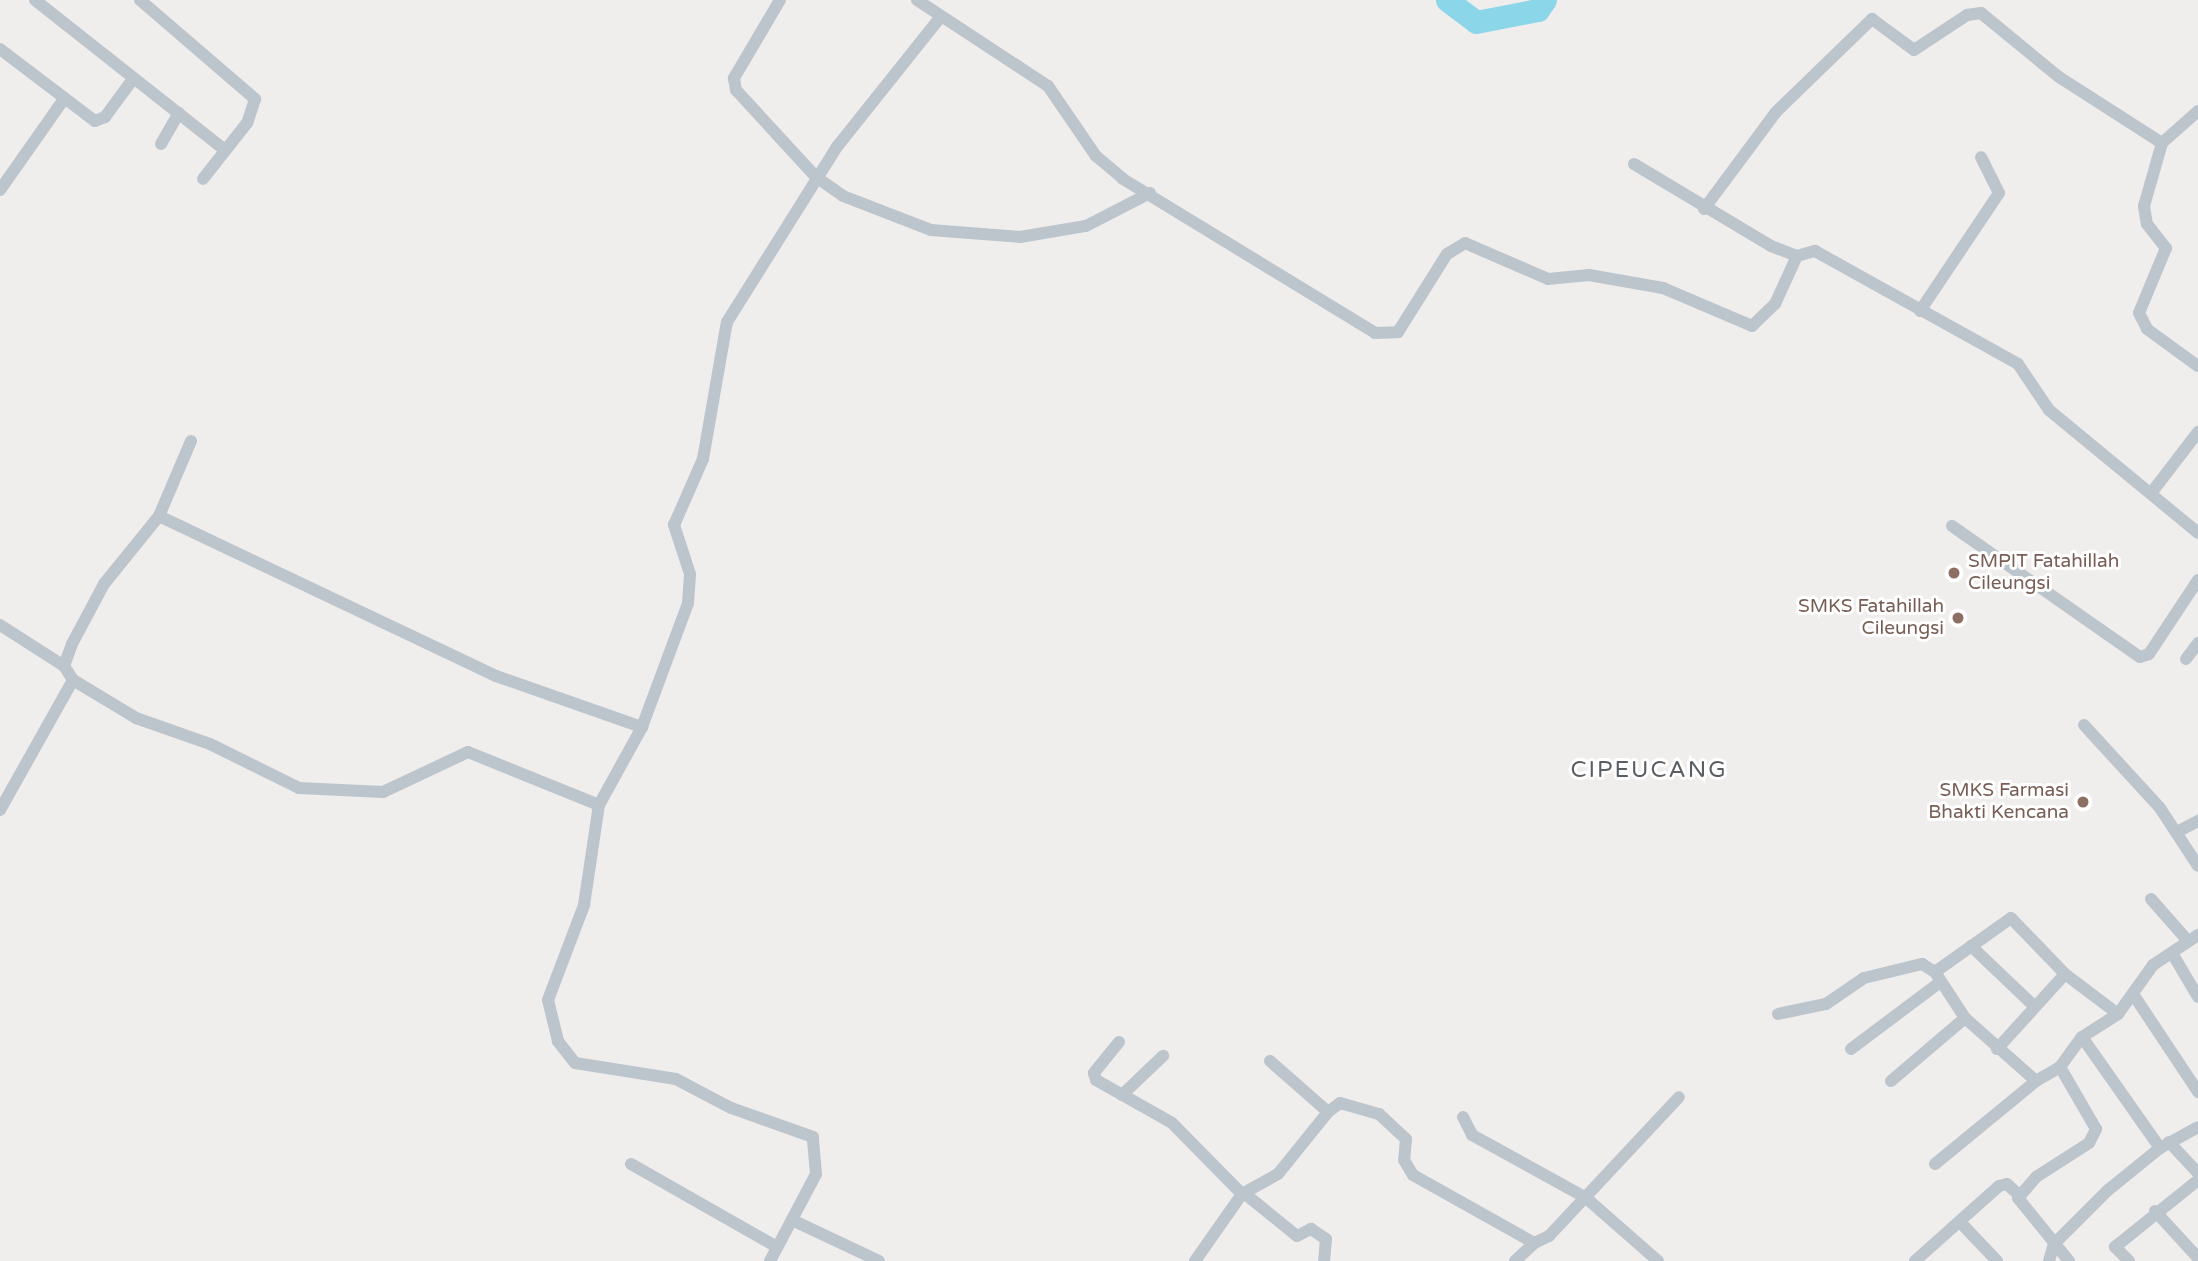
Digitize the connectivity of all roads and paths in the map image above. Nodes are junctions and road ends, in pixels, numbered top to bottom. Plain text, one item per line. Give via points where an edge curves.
1 (35, 0) edge
2 (140, 0) edge
3 (780, 0) edge
4 (917, 0) edge
5 (939, 19) junction
6 (0, 48) edge
7 (133, 79) junction
8 (64, 99) junction
9 (2198, 111) edge
10 (178, 113) junction
11 (2162, 143) junction
12 (161, 144) dead end
13 (225, 149) junction
14 (1981, 157) dead end
15 (1634, 164) dead end
16 (816, 177) junction
17 (203, 179) dead end
18 (0, 190) edge
19 (1150, 193) junction
20 (1704, 209) junction
21 (1797, 256) junction
22 (1920, 312) junction
23 (2198, 366) edge
24 (2198, 432) edge
25 (191, 441) dead end
26 (2152, 492) junction
27 (159, 516) junction
28 (1952, 526) dead end
29 (2198, 533) edge
30 (2198, 580) edge
31 (0, 625) edge
32 (2198, 643) edge
33 (2186, 659) dead end
34 (64, 666) junction
35 (73, 680) junction
36 (2084, 725) dead end
37 (642, 727) junction
38 (598, 805) junction
39 (0, 810) edge
40 (2198, 821) edge
41 (2176, 832) junction
42 (2198, 866) edge
43 (2151, 899) dead end
44 (2193, 938) edge
45 (1971, 946) junction
46 (2172, 953) junction
47 (2065, 974) junction
48 (1937, 977) junction
49 (2133, 994) junction
50 (2198, 997) edge
51 (2035, 1007) junction
52 (1778, 1014) dead end
53 (2118, 1014) junction
54 (1965, 1018) junction
55 (2082, 1037) junction
56 (1119, 1042) dead end
57 (1851, 1049) dead end
58 (1997, 1049) junction
59 (1163, 1056) dead end
60 (1270, 1060) dead end
61 (2060, 1067) junction
62 (1891, 1081) dead end
63 (2036, 1081) junction
64 (2198, 1092) edge
65 (1122, 1095) junction
66 (1679, 1097) dead end
67 (1328, 1112) junction
68 (1463, 1117) dead end
69 (2198, 1127) edge
70 (2164, 1145) junction
71 (631, 1164) dead end
72 (1934, 1164) dead end
73 (2198, 1173) edge
74 (2198, 1180) edge
75 (1243, 1193) junction
76 (2019, 1195) junction
77 (1585, 1197) junction
78 (2155, 1211) junction
79 (792, 1220) junction
80 (1960, 1222) junction
81 (1534, 1243) junction
82 (2054, 1244) junction
83 (777, 1247) junction
84 (2198, 1258) edge
85 (771, 1261) edge
86 (880, 1261) edge
87 (1195, 1261) edge
88 (1324, 1261) edge
89 (1515, 1261) edge
90 (1658, 1261) edge
91 (1915, 1261) edge
92 (1997, 1261) edge
93 (2049, 1261) edge
94 (2069, 1261) edge
95 (2129, 1261) edge

1 - 7 street
2 - 13 street via 253,94 253,111
3 - 16 street via 734,85
4 - 5 street
5 - 16 street
5 - 19 street via 1048,86 1096,156
6 - 8 street
7 - 8 street via 99,122
7 - 10 street
8 - 18 street
9 - 11 street
10 - 12 street
10 - 13 street
11 - 20 street via 2059,77 1981,13 1914,50 1872,19 1776,112
11 - 23 street via 2143,216 2166,248 2139,313 2147,328
13 - 17 street
14 - 22 street via 1999,193
15 - 20 street
16 - 19 street via 898,220 963,236 1058,233
16 - 37 street via 723,333 703,459 674,524 690,574 688,603
19 - 21 street via 1357,323 1388,335 1405,324 1447,254 1465,243 1548,279 1589,275 1662,288 1752,326 1775,304
20 - 21 street
21 - 22 street via 1815,251
22 - 26 street via 2018,364 2049,410
24 - 26 street
25 - 27 street
26 - 29 street
27 - 34 street via 104,584
27 - 37 street via 496,676
28 - 30 street via 2140,657 2149,654
31 - 34 street
32 - 33 street
34 - 35 street
35 - 38 street via 136,719 209,744 299,788 383,792 468,752
35 - 39 street
36 - 41 street
37 - 38 street
38 - 79 street via 584,905 549,989 558,1041 583,1066 676,1079 732,1108 813,1137 816,1174
40 - 41 street
41 - 42 street
43 - 44 street
44 - 46 street
45 - 47 street via 2011,918
45 - 48 street
45 - 51 street
46 - 49 street via 2153,965
46 - 50 street
47 - 51 street
47 - 53 street
48 - 52 street via 1922,964 1903,967 1855,982 1826,1004
48 - 54 street
48 - 57 street
49 - 53 street
49 - 64 street
51 - 58 street
53 - 55 street
54 - 58 street
54 - 62 street
55 - 61 street
55 - 70 street
56 - 65 street via 1094,1076
58 - 63 street
59 - 65 street
60 - 67 street
61 - 63 street
61 - 76 street via 2096,1129 2089,1143
63 - 72 street
65 - 75 street via 1172,1123
66 - 77 street
67 - 75 street via 1278,1174
67 - 81 street via 1340,1103 1379,1114 1406,1139 1404,1160 1413,1175
68 - 77 street via 1472,1135
69 - 70 street
70 - 73 street
70 - 82 street
71 - 83 street
74 - 78 street
75 - 87 street
75 - 88 street via 1297,1236 1311,1229 1326,1239
76 - 80 street via 2004,1184
76 - 82 street via 2025,1214
77 - 81 street via 1549,1236
77 - 90 street
78 - 84 street
78 - 95 street via 2115,1247
79 - 83 street
79 - 86 street
80 - 91 street
80 - 92 street
81 - 89 street
82 - 93 street
82 - 94 street
83 - 85 street

